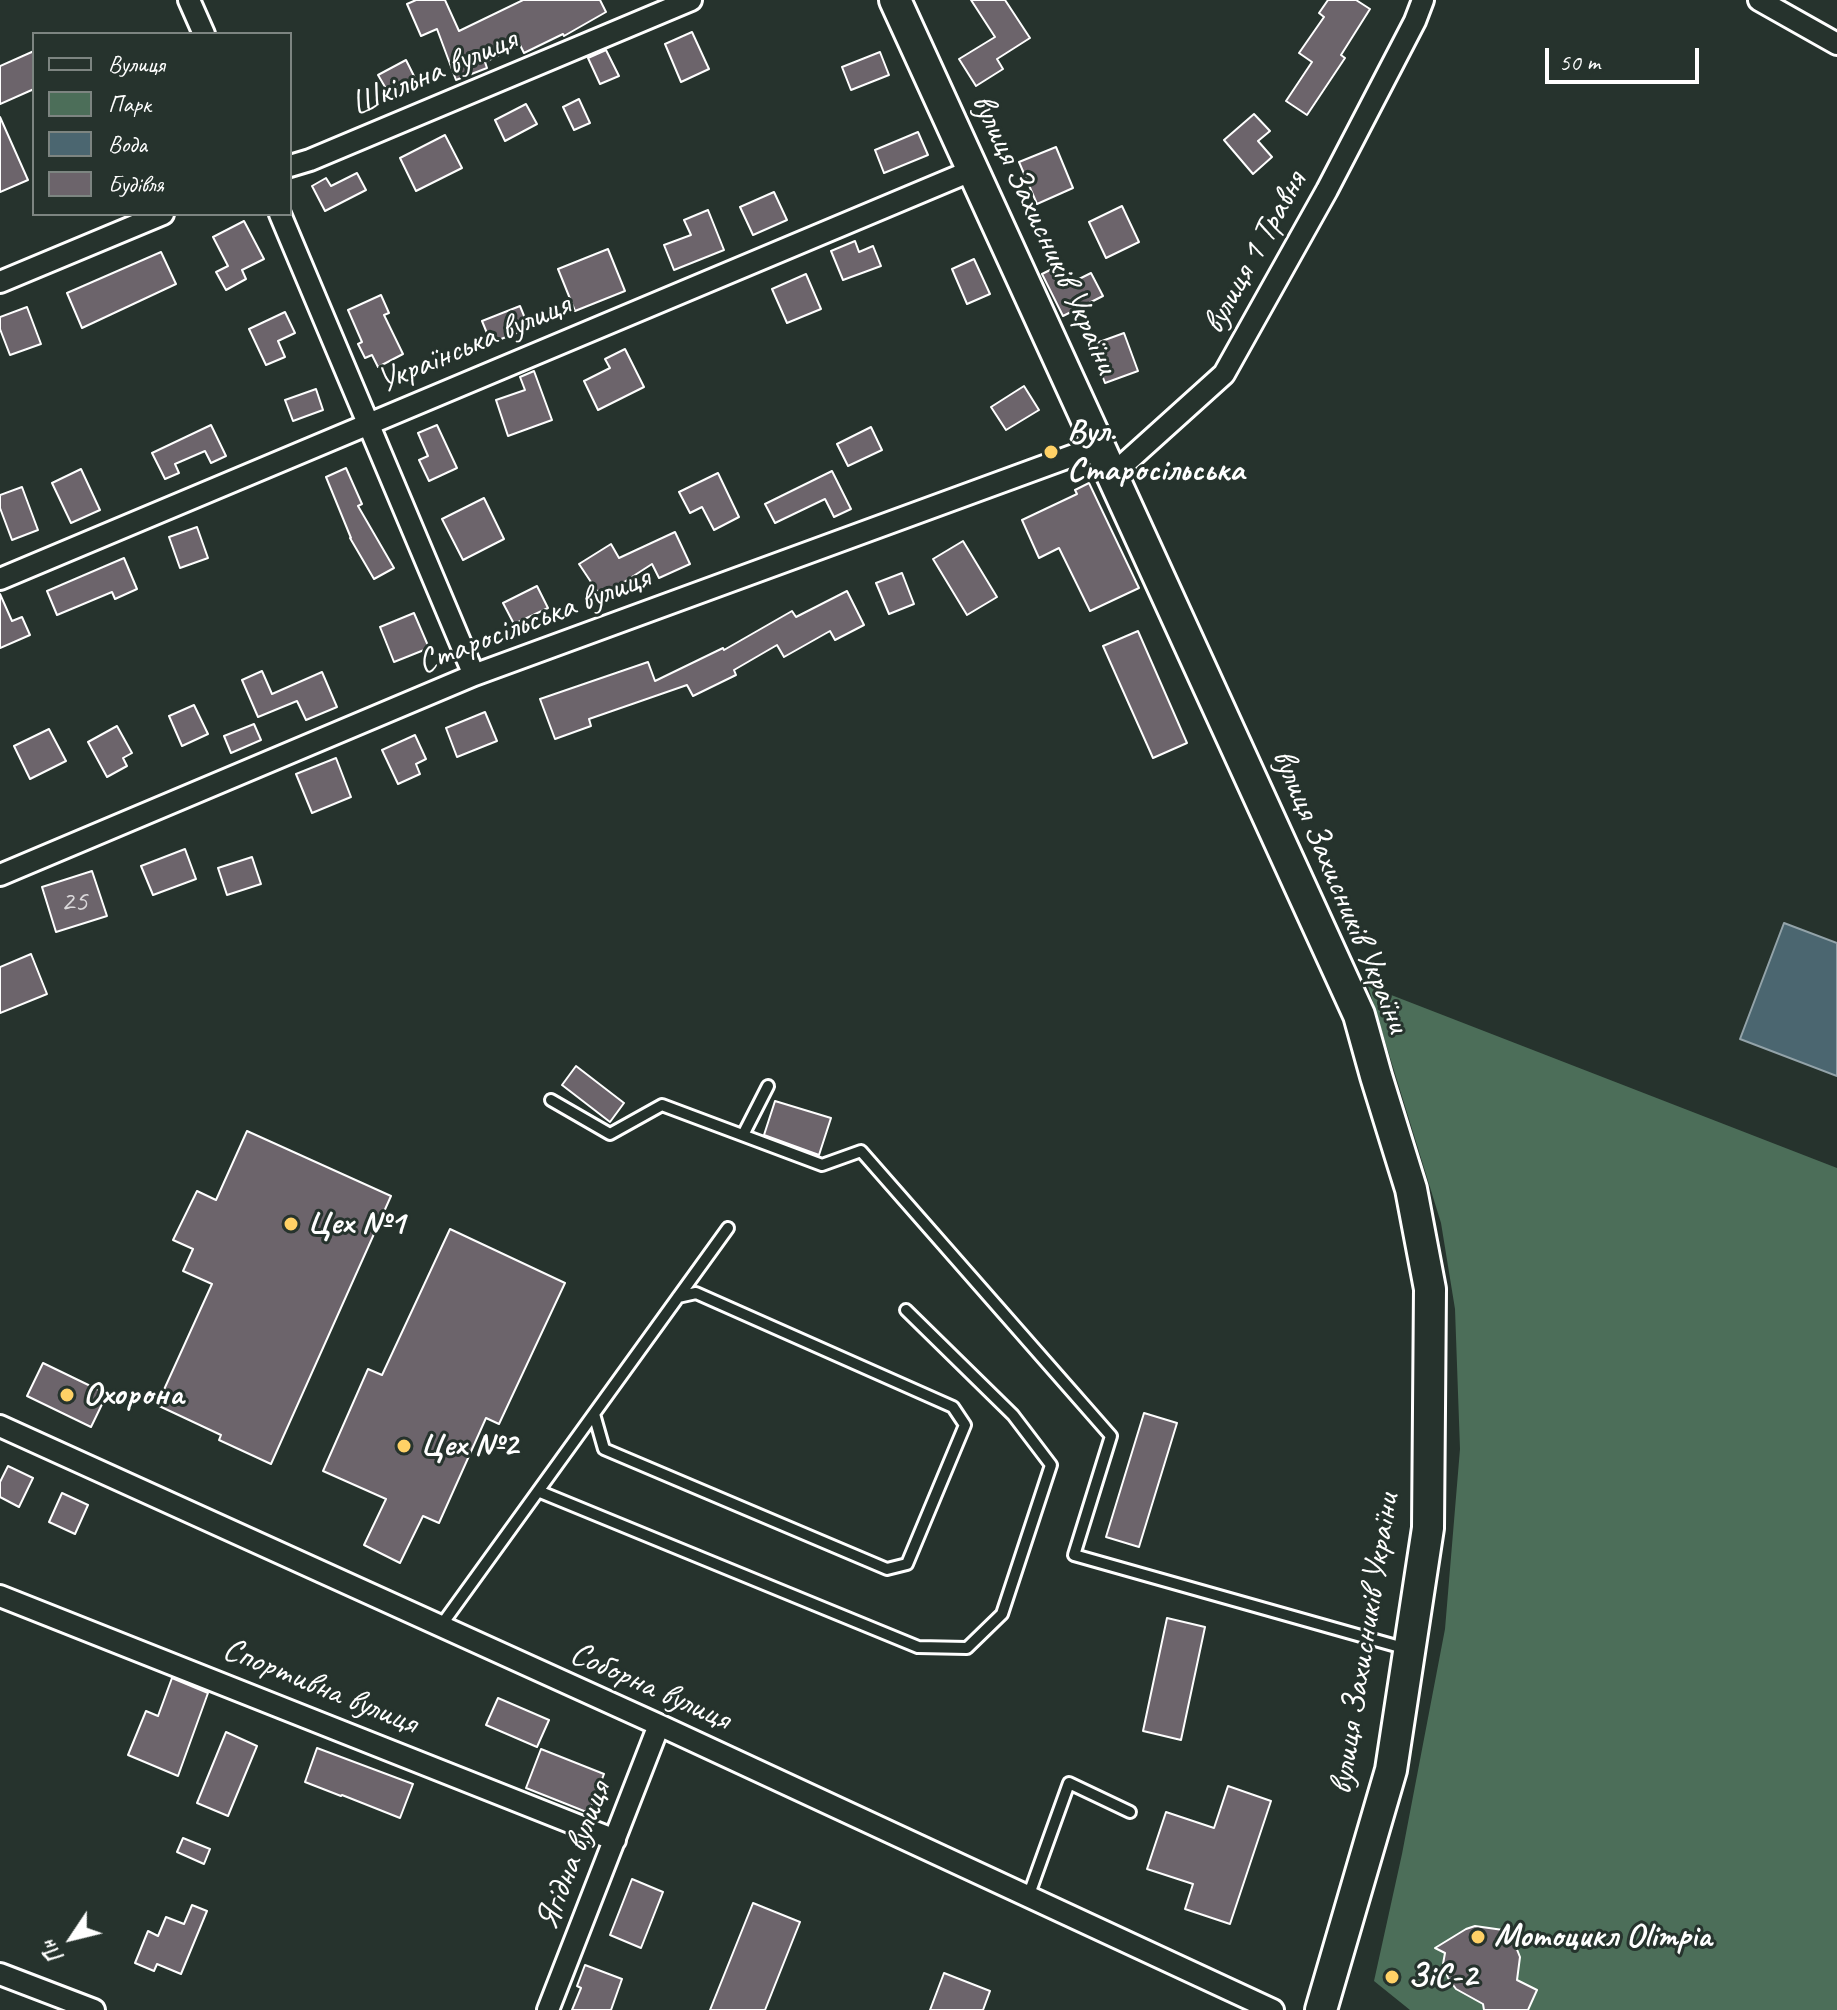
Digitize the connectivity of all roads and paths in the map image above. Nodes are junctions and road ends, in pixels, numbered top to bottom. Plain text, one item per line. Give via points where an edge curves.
1 (189, 0) edge
2 (691, 0) edge
3 (895, 0) edge
4 (1423, 0) edge
5 (1759, 0) edge
6 (203, 32) edge
7 (1837, 44) edge
8 (292, 165) edge
9 (973, 170) junction
10 (158, 216) edge
11 (281, 216) edge
12 (0, 282) edge
13 (369, 423) junction
14 (1099, 446) junction
15 (1112, 475) junction
16 (0, 579) edge
17 (474, 675) junction
18 (0, 875) edge
19 (768, 1086) dead end
20 (551, 1100) dead end
21 (743, 1135) junction
22 (728, 1228) dead end
23 (678, 1297) junction
24 (906, 1310) dead end
25 (594, 1414) junction
26 (0, 1426) edge
27 (538, 1491) junction
28 (0, 1596) edge
29 (440, 1627) junction
30 (1409, 1650) junction
31 (659, 1725) junction
32 (1130, 1812) dead end
33 (615, 1840) junction
34 (1028, 1897) junction
35 (0, 1974) edge
36 (94, 2010) edge
37 (548, 2010) edge
38 (1273, 2010) edge
39 (1321, 2010) edge

1 - 6 street
2 - 8 street, Шкільна вулиця
3 - 9 street, вулиця Захисників України
4 - 15 street, вулиця 1 Травня via 1327,190 1224,374
5 - 7 street
9 - 13 street, Українська вулиця
9 - 14 street, вулиця Захисників України
10 - 12 street
11 - 13 street
13 - 16 street, Українська вулиця
13 - 17 street
14 - 15 street
14 - 17 street, Старосільська вулиця
15 - 30 street, вулиця Захисників України via 1359,1015 1411,1189 1430,1305 1428,1528
17 - 18 street, Старосільська вулиця
19 - 21 lane
20 - 21 lane via 610,1134 662,1105
21 - 30 lane via 822,1165 861,1151 1111,1436 1074,1555
22 - 23 lane
23 - 25 lane
23 - 25 lane via 696,1293 953,1407 965,1425 907,1564 887,1569 604,1449
24 - 27 lane via 1013,1415 1051,1465 1002,1614 967,1648 918,1647
25 - 27 lane
26 - 29 street, Соборна вулиця
27 - 29 lane
28 - 33 street, Спортивна вулиця
29 - 31 street, Соборна вулиця
30 - 39 street, вулиця Захисників України via 1391,1770
31 - 33 street, Ягідна вулиця
31 - 34 street, Соборна вулиця
32 - 34 lane via 1069,1783
33 - 37 street, Ягідна вулиця
34 - 38 street, Соборна вулиця
35 - 36 street

